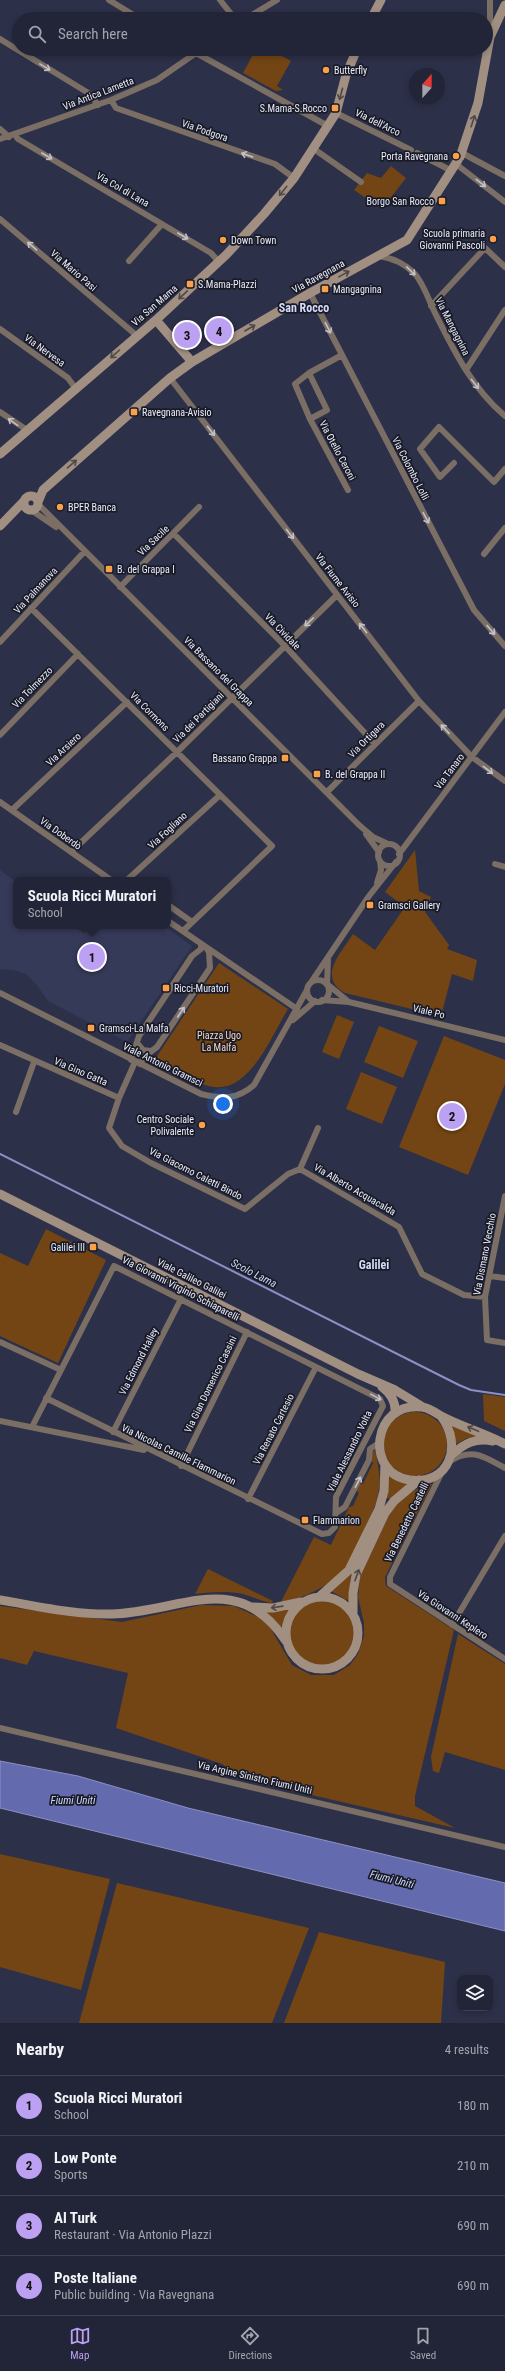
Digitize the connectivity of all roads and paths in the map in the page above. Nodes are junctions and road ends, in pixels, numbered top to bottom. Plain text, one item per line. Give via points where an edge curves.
1 (108, 0) edge
2 (220, 0) edge
3 (277, 0) edge
4 (381, 0) edge
5 (490, 0) edge
6 (500, 0) edge
7 (505, 1) edge
8 (505, 5) edge
9 (128, 12) edge
10 (229, 12) edge
11 (257, 12) edge
12 (375, 12) edge
13 (490, 12) edge
14 (493, 31) edge
15 (0, 39) edge
16 (12, 46) edge
17 (28, 56) edge
18 (192, 56) edge
19 (201, 56) edge
20 (354, 56) edge
21 (487, 56) edge
22 (111, 100) junction
23 (98, 105) junction
24 (336, 112) junction
25 (328, 126) junction
26 (0, 129) edge
27 (12, 136) junction
28 (0, 139) edge
29 (314, 149) junction
30 (456, 164) junction
31 (505, 176) edge
32 (294, 178) junction
33 (360, 182) dead end
34 (505, 202) edge
35 (0, 219) edge
36 (162, 224) junction
37 (377, 256) junction
38 (129, 261) dead end
39 (219, 262) junction
40 (505, 267) edge
41 (310, 293) junction
42 (432, 306) junction
43 (505, 310) edge
44 (156, 320) junction
45 (0, 329) edge
46 (136, 335) junction
47 (342, 356) junction
48 (192, 362) junction
49 (466, 370) junction
50 (310, 373) junction
51 (170, 378) junction
52 (76, 389) junction
53 (0, 412) edge
54 (505, 416) edge
55 (310, 419) junction
56 (27, 430) junction
57 (0, 454) edge
58 (454, 464) dead end
59 (505, 469) edge
60 (348, 490) dead end
61 (32, 505) junction
62 (199, 507) dead end
63 (0, 526) edge
64 (505, 528) edge
65 (174, 534) junction
66 (84, 552) junction
67 (484, 554) dead end
68 (120, 587) junction
69 (337, 595) junction
70 (32, 608) junction
71 (0, 642) edge
72 (285, 646) junction
73 (505, 646) edge
74 (78, 654) junction
75 (231, 698) junction
76 (419, 701) junction
77 (127, 702) junction
78 (505, 712) edge
79 (0, 735) edge
80 (375, 744) junction
81 (177, 752) junction
82 (472, 757) junction
83 (505, 781) edge
84 (326, 792) junction
85 (220, 795) junction
86 (0, 802) edge
87 (12, 810) junction
88 (359, 825) junction
89 (408, 841) junction
90 (390, 844) junction
91 (71, 852) junction
92 (378, 852) junction
93 (399, 854) junction
94 (380, 861) junction
95 (396, 862) junction
96 (495, 864) dead end
97 (505, 867) edge
98 (107, 877) edge
99 (132, 877) edge
100 (370, 896) junction
101 (171, 907) edge
102 (171, 922) edge
103 (192, 922) junction
104 (183, 931) junction
105 (201, 944) junction
106 (194, 954) junction
107 (328, 959) junction
108 (210, 961) junction
109 (312, 981) junction
110 (326, 984) junction
111 (307, 990) junction
112 (0, 993) edge
113 (322, 1000) junction
114 (315, 1001) junction
115 (349, 1002) junction
116 (297, 1008) junction
117 (290, 1022) junction
118 (505, 1040) edge
119 (138, 1043) junction
120 (0, 1045) edge
121 (151, 1051) junction
122 (34, 1062) junction
123 (135, 1062) junction
124 (119, 1098) junction
125 (16, 1112) dead end
126 (318, 1128) dead end
127 (300, 1169) junction
128 (0, 1194) edge
129 (505, 1200) edge
130 (149, 1269) junction
131 (490, 1276) junction
132 (505, 1278) edge
133 (144, 1281) junction
134 (485, 1297) junction
135 (181, 1299) junction
136 (227, 1308) junction
137 (221, 1319) junction
138 (247, 1332) junction
139 (0, 1342) edge
140 (505, 1343) edge
141 (316, 1367) junction
142 (61, 1370) junction
143 (358, 1374) junction
144 (374, 1382) junction
145 (353, 1386) junction
146 (46, 1398) junction
147 (424, 1407) junction
148 (395, 1413) junction
149 (441, 1416) junction
150 (0, 1421) edge
151 (383, 1426) junction
152 (32, 1427) junction
153 (113, 1432) junction
154 (369, 1432) junction
155 (379, 1443) junction
156 (505, 1444) edge
157 (152, 1451) junction
158 (359, 1452) junction
159 (368, 1455) junction
160 (448, 1462) junction
161 (385, 1464) junction
162 (181, 1466) junction
163 (505, 1468) edge
164 (419, 1480) junction
165 (248, 1499) junction
166 (336, 1513) junction
167 (303, 1526) joint
168 (505, 1536) edge
169 (390, 1584) joint
170 (320, 1596) junction
171 (0, 1600) edge
172 (301, 1602) junction
173 (253, 1607) junction
174 (353, 1613) junction
175 (452, 1625) junction
176 (286, 1641) junction
177 (505, 1659) edge
178 (0, 1728) edge
179 (505, 1846) edge

1 - 9 street
2 - 10 street
3 - 11 street
4 - 12 street
5 - 13 street
6 - 7 street
8 - 14 street, Via Ravegnana
15 -> 16 street
17 -> 23 street via 90,94
18 - 22 street, Via Antica Lametta via 157,80
19 - 25 street via 289,107
20 -> 24 street, Via San Mama
30 -> 21 street, Via Ravegnana via 478,103
22 - 23 street, Via Antica Lametta
32 -> 22 street, Via Podgora via 275,164 116,108
23 - 27 street, Via Antica Lametta
24 - 25 street, Via San Mama
24 - 30 street, Via dell'Arco via 414,151
25 - 29 street, Via San Mama
26 - 27 street, Via Col di Lana
27 - 28 street, Via Antica Lametta
27 -> 36 street, Via Col di Lana
29 - 32 street, Via San Mama
29 - 33 street
30 - 31 street
30 -> 34 street
30 - 37 street, Via Ravegnana via 407,240
32 -> 39 street, Via San Mama
46 -> 35 street, Via Mario Pasi
36 - 38 street
36 -> 39 street, Via Col di Lana via 216,255
41 -> 37 street, Via Ravegnana
37 -> 42 street, Via Mangagnina via 391,258 415,273
39 -> 44 street, Via San Mama
40 - 42 street via 485,248
41 -> 47 street, Via Colombo Lolli
48 -> 41 street, Via Ravegnana
42 - 49 street, Via Mangagnina
43 - 49 street
44 - 46 street, Via San Mama
44 - 48 street
45 - 52 street, Via Nervesa via 68,378
46 -> 52 street, Via San Mama
47 - 50 street, Via Otello Ceroni
47 -> 73 street, Via Colombo Lolli via 474,610
48 - 51 street, Via Ravegnana
49 -> 54 street, Via Mangagnina via 492,405
50 - 55 street, Via Otello Ceroni via 295,384
50 - 55 street, Via Otello Ceroni via 327,410
61 -> 51 street, Via Ravegnana via 43,490
51 -> 69 street, Via Fiume Avisio
52 - 56 street, Via San Mama
56 -> 53 street
55 - 60 street, Via Otello Ceroni
56 - 57 street, Via San Mama
58 - 59 street via 440,477 420,449 439,427 494,482
61 - 63 street, Via Ravegnana via 14,512
61 - 66 street, Via Bassano del Grappa
62 - 65 street, Via Sacile
64 - 67 street
65 - 68 street, Via Sacile
65 - 72 street, Via Cividale
66 - 68 street, Via Bassano del Grappa
66 - 70 street, Via Palmanova
68 - 75 street, Via Bassano del Grappa
69 -> 72 street, Via dei Partigiani
76 -> 69 street, Via Fiume Avisio
70 - 71 street, Via Palmanova
70 - 74 street, Via Cormons
72 - 75 street, Via dei Partigiani
72 - 80 street, Via Cividale
74 - 77 street, Via Cormons
74 - 79 street, Via Tolmezzo
75 - 81 street, Via dei Partigiani
75 - 84 street, Via Bassano del Grappa
76 - 80 street, Via Ortigara
82 -> 76 street, Via Fiume Avisio
77 - 81 street, Via Cormons
77 - 87 street, Via Arsiero
78 - 82 street, Via Tanaro
80 - 84 street, Via Ortigara
81 - 85 street, Via Cormons
81 - 91 street, Via dei Partigiani
82 -> 83 street, Via Fiume Avisio
82 - 89 street, Via Tanaro
84 - 88 street, Via Bassano del Grappa
85 - 99 street, Via Fogliano
85 - 103 street, Via Cormons via 272,846
86 - 87 street, Via Doberdò
87 - 91 street, Via Doberdò
88 - 90 street, Via Bassano del Grappa via 373,837
88 - 92 street, Via Bassano del Grappa
89 - 90 street
89 - 93 street, Via Tanaro
90 - 92 street via 382,846
90 - 93 street via 397,848
91 - 98 street, Via Doberdò
92 - 94 street
93 - 95 street
94 - 95 street via 390,865
94 - 100 street via 379,879
95 - 100 street
96 - 97 street
100 - 107 street
101 - 103 street
102 - 104 street
103 - 104 street
104 - 105 street
105 - 106 street via 201,949
105 - 108 street via 210,952
105 - 116 street
106 - 108 street via 204,955
106 - 119 street via 139,1036
107 - 109 street
107 - 110 street
121 -> 108 street via 157,1047 210,968
109 - 110 street via 318,980
109 - 111 street
110 - 113 street via 328,995
110 - 115 street, Viale Po
111 - 114 street via 308,996
111 - 116 street, Viale Antonio Gramsci
112 - 123 street, Viale Antonio Gramsci
113 - 114 street
113 - 115 street, Viale Po
114 - 117 street, Viale Antonio Gramsci
115 - 118 street, Viale Po
116 - 117 street, Viale Antonio Gramsci
117 - 123 street, Viale Antonio Gramsci via 254,1085 236,1097 225,1099 201,1094
119 - 121 street via 143,1050
119 - 123 street
120 - 122 street, Via Gino Gatta
121 - 123 street
122 - 124 street, Via Gino Gatta
122 - 125 street
123 - 124 street, Via Giacomo Caletti Bindo
124 - 127 street, Via Giacomo Caletti Bindo via 109,1128 122,1146 245,1209 288,1174
126 - 127 street
127 - 134 street, Via Alberto Acquacalda via 399,1227 422,1274 464,1296
128 - 130 street, Viale Galileo Galilei
129 - 131 street, Via Dismano Vecchio
130 - 133 street
130 - 136 street, Viale Galileo Galilei
131 - 132 street
131 - 134 street, Via Dismano Vecchio
133 - 135 street, Via Giovanni Virginio Schiaparelli
133 - 142 street, Via Giovanni Virginio Schiaparelli via 114,1266
134 - 140 street, Via Dismano Vecchio via 487,1340
135 - 137 street, Via Giovanni Virginio Schiaparelli
135 - 153 street, Via Edmond Halley
136 - 137 street
136 - 143 street, Viale Galileo Galilei
137 - 138 street, Via Giovanni Virginio Schiaparelli
138 - 141 street, Via Giovanni Virginio Schiaparelli
138 - 162 street, Via Gian Domenico Cassini
139 - 142 street
141 - 145 street, Viale Alessandro Volta
141 - 165 street, Via Renato Cartesio
142 - 146 street, Via Giovanni Virginio Schiaparelli
143 - 144 street, Viale Galileo Galilei
143 - 145 street
144 - 147 street via 409,1397
144 - 148 street via 388,1391 396,1406
145 -> 154 street, Viale Alessandro Volta via 383,1402
146 - 152 street, Via Giovanni Virginio Schiaparelli
146 - 153 street, Via Nicolas Camille Flammarion
147 - 148 street via 408,1407
147 - 149 street
148 - 151 street
156 -> 149 street
149 - 160 street via 452,1435
150 - 152 street
151 - 154 street
151 - 155 street
152 - 157 street
153 - 157 street, Via Nicolas Camille Flammarion
154 - 158 street, Viale Alessandro Volta
155 - 159 street, Viale Alessandro Volta
155 - 161 street
156 - 160 street via 477,1440 462,1446
157 - 162 street, Via Nicolas Camille Flammarion
158 - 159 street
158 - 166 street, Viale Alessandro Volta via 336,1497
166 -> 159 street, Viale Alessandro Volta via 346,1507 369,1460
160 - 163 street via 470,1453
160 - 164 street via 432,1477
160 - 169 street, Via Benedetto Castelli via 390,1577
161 - 164 street via 400,1477
161 - 170 street via 384,1491 379,1509 349,1570
162 - 165 street, Via Nicolas Camille Flammarion
174 -> 164 street via 356,1575 382,1519 394,1501
165 - 167 street, Via Nicolas Camille Flammarion
166 - 167 street, Viale Alessandro Volta via 335,1527 329,1533 322,1534
168 - 175 street
169 - 175 street, Via Giovanni Keplero
170 - 172 street
170 - 174 street via 339,1600
171 - 173 street via 79,1612 111,1614 143,1612 202,1600 227,1599
172 -> 173 street via 274,1608
172 - 176 street via 288,1620
173 - 176 street via 277,1628
174 - 176 street via 358,1624 358,1641 342,1664 331,1668 308,1667 294,1656
175 - 177 street, Via Giovanni Keplero
178 - 179 street, Via Argine Sinistro Fiumi Uniti

